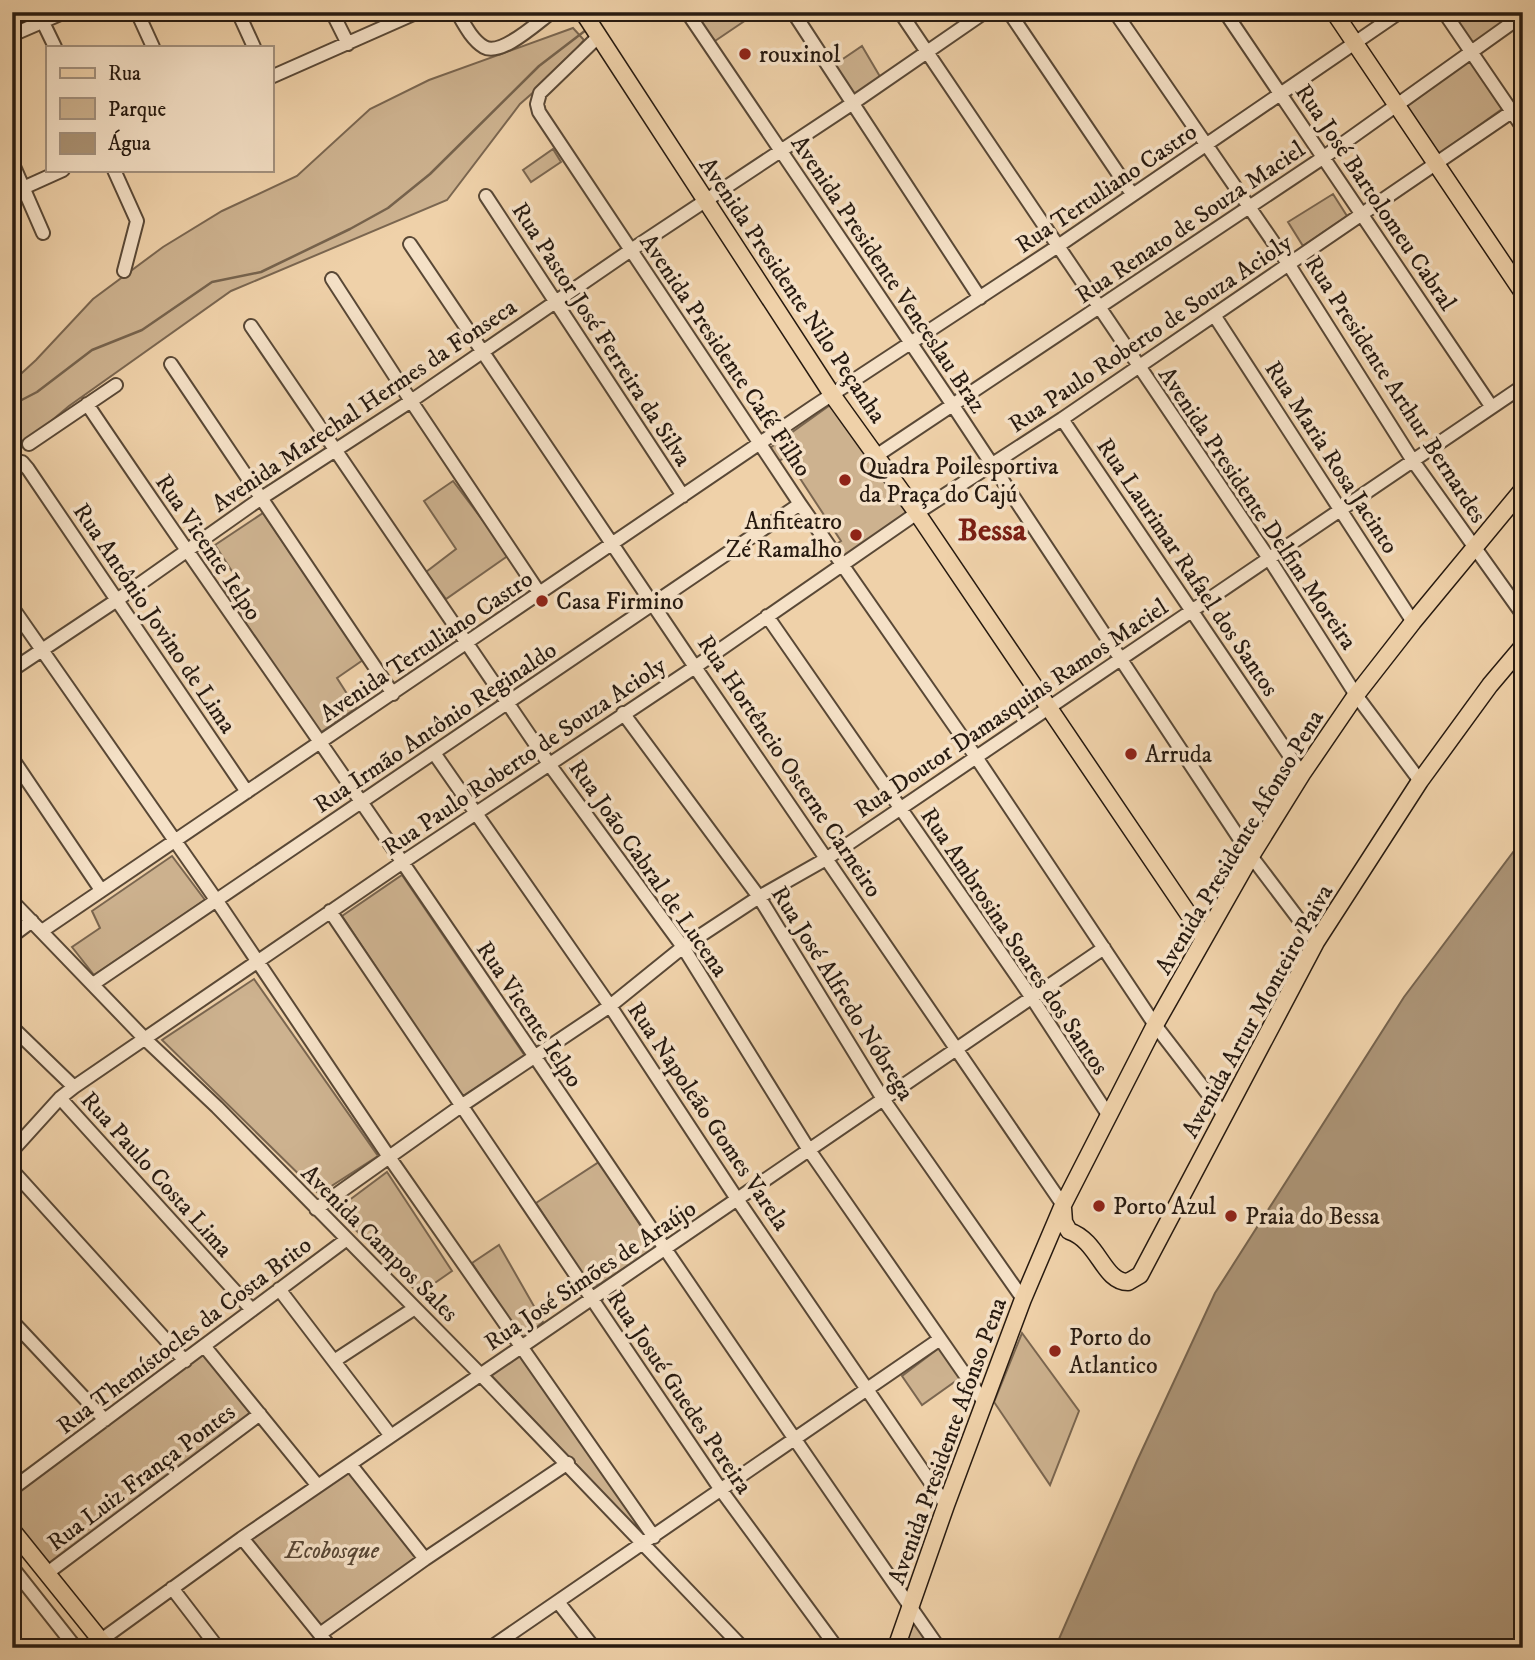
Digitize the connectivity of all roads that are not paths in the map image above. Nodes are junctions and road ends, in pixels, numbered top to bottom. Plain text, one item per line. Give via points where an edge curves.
1 (23, 12) edge
2 (65, 12) edge
3 (137, 12) edge
4 (238, 12) edge
5 (332, 12) edge
6 (418, 12) edge
7 (457, 12) edge
8 (552, 12) edge
9 (583, 12) edge
10 (687, 12) edge
11 (793, 12) edge
12 (900, 12) edge
13 (985, 12) edge
14 (1009, 12) edge
15 (1115, 12) edge
16 (1225, 12) edge
17 (1334, 12) edge
18 (1400, 12) edge
19 (1444, 12) edge
20 (1523, 15) edge
21 (12, 16) edge
22 (40, 17) edge
23 (12, 35) edge
24 (599, 36) junction
25 (348, 44) junction
26 (1355, 44) junction
27 (54, 46) edge
28 (153, 46) edge
29 (254, 46) edge
30 (926, 52) junction
31 (1471, 52) junction
32 (273, 76) edge
33 (1282, 94) junction
34 (853, 103) junction
35 (1398, 104) junction
36 (1517, 108) edge
37 (1523, 128) edge
38 (1207, 145) junction
39 (780, 152) junction
40 (1324, 158) junction
41 (12, 162) edge
42 (1435, 164) junction
43 (59, 172) edge
44 (115, 172) edge
45 (18, 191) edge
46 (1132, 194) junction
47 (485, 196) dead end
48 (705, 200) junction
49 (1249, 206) junction
50 (1359, 215) junction
51 (43, 233) dead end
52 (410, 244) dead end
53 (1058, 246) junction
54 (631, 250) junction
55 (1289, 265) junction
56 (124, 271) dead end
57 (332, 279) dead end
58 (1523, 293) edge
59 (980, 298) junction
60 (556, 301) junction
61 (1099, 308) junction
62 (1214, 315) junction
63 (251, 326) dead end
64 (911, 345) junction
65 (484, 352) junction
66 (171, 365) dead end
67 (1139, 366) junction
68 (116, 385) dead end
69 (1523, 386) edge
70 (833, 396) junction
71 (411, 401) junction
72 (87, 404) junction
73 (952, 404) junction
74 (1491, 407) junction
75 (1062, 419) junction
76 (29, 444) dead end
77 (760, 444) junction
78 (334, 450) junction
79 (876, 456) junction
80 (1413, 461) junction
81 (12, 463) edge
82 (992, 465) junction
83 (1523, 489) edge
84 (683, 496) junction
85 (260, 499) junction
86 (800, 504) junction
87 (1342, 509) junction
88 (917, 513) junction
89 (613, 545) junction
90 (1475, 547) junction
91 (186, 551) junction
92 (1268, 557) junction
93 (842, 564) junction
94 (540, 594) junction
95 (117, 600) junction
96 (653, 604) junction
97 (12, 607) edge
98 (1192, 609) junction
99 (1523, 615) edge
100 (767, 616) junction
101 (1413, 622) junction
102 (467, 644) junction
103 (1523, 646) edge
104 (41, 650) junction
105 (1121, 659) junction
106 (695, 667) junction
107 (12, 670) edge
108 (393, 694) junction
109 (1356, 695) junction
110 (507, 702) junction
111 (1048, 709) junction
112 (623, 713) junction
113 (320, 744) junction
114 (434, 753) junction
115 (976, 757) junction
116 (12, 758) edge
117 (549, 764) junction
118 (1302, 774) junction
119 (1420, 781) junction
120 (247, 792) junction
121 (360, 803) junction
122 (900, 809) junction
123 (476, 813) junction
124 (175, 840) junction
125 (1251, 856) junction
126 (826, 859) junction
127 (402, 862) junction
128 (101, 890) junction
129 (760, 897) junction
130 (12, 901) edge
131 (217, 901) junction
132 (330, 911) junction
133 (32, 921) junction
134 (42, 932) junction
135 (12, 936) edge
136 (1204, 937) junction
137 (1316, 942) junction
138 (683, 947) junction
139 (1104, 948) junction
140 (257, 961) junction
141 (93, 984) junction
142 (1032, 998) junction
143 (610, 1006) junction
144 (1155, 1025) junction
145 (12, 1027) edge
146 (145, 1039) junction
147 (957, 1050) junction
148 (534, 1058) junction
149 (74, 1087) junction
150 (60, 1098) junction
151 (883, 1099) junction
152 (461, 1106) junction
153 (1109, 1116) junction
154 (1225, 1116) junction
155 (810, 1150) junction
156 (12, 1152) edge
157 (388, 1157) junction
158 (12, 1170) edge
159 (737, 1199) junction
160 (1063, 1205) junction
161 (316, 1209) junction
162 (1069, 1231) junction
163 (347, 1240) junction
164 (665, 1250) junction
165 (1044, 1251) junction
166 (279, 1289) junction
167 (591, 1299) junction
168 (1023, 1299) junction
169 (415, 1308) junction
170 (252, 1310) junction
171 (12, 1321) edge
172 (940, 1339) junction
173 (205, 1347) junction
174 (521, 1347) junction
175 (334, 1361) junction
176 (185, 1362) junction
177 (481, 1375) junction
178 (867, 1389) junction
179 (984, 1402) junction
180 (260, 1414) junction
181 (105, 1420) junction
182 (391, 1436) junction
183 (794, 1440) junction
184 (350, 1464) junction
185 (568, 1464) junction
186 (318, 1486) junction
187 (12, 1489) edge
188 (721, 1490) junction
189 (946, 1505) junction
190 (12, 1530) edge
191 (242, 1538) junction
192 (648, 1540) junction
193 (19, 1550) edge
194 (425, 1559) junction
195 (12, 1567) edge
196 (46, 1574) junction
197 (172, 1588) junction
198 (558, 1602) junction
199 (910, 1606) junction
200 (84, 1620) junction
201 (320, 1634) junction
202 (66, 1635) junction
203 (104, 1644) edge
204 (76, 1648) edge
205 (218, 1648) edge
206 (331, 1648) edge
207 (490, 1648) edge
208 (594, 1648) edge
209 (743, 1648) edge
210 (837, 1648) edge
211 (896, 1648) edge
212 (939, 1648) edge

1 - 21 highway
2 - 22 street
3 - 28 street
4 - 29 street
5 - 25 street
6 - 25 street
7 - 8 street via 472,36 490,49 508,44
9 - 24 main road, Avenida Presidente Nilo Peçanha
10 - 39 street, Avenida Presidente Venceslau Braz
11 - 34 street
12 - 30 street, Avenida Presidente Delfim Moreira
13 - 30 street, Avenida Marechal Hermes da Fonseca
14 - 46 street
15 - 38 street, Rua Presidente Arthur Bernardes
16 - 33 street, Rua José Bartolomeu Cabral
17 - 26 main road
18 - 26 street, Rua Tertuliano Castro
19 - 31 street
20 - 31 street, Rua Renato de Souza Maciel
22 - 23 street
22 - 27 street
24 - 48 main road, Avenida Presidente Nilo Peçanha
24 - 54 street, Avenida Presidente Café Filho via 540,93 537,104
25 - 32 street
26 - 33 street, Rua Tertuliano Castro
26 - 35 main road
30 - 34 street, Avenida Marechal Hermes da Fonseca
30 - 53 street, Avenida Presidente Delfim Moreira
31 - 35 street, Rua Renato de Souza Maciel
31 - 36 street
33 - 38 street, Rua Tertuliano Castro
33 - 40 street, Rua José Bartolomeu Cabral
34 - 39 street, Avenida Marechal Hermes da Fonseca
34 - 59 street
35 - 40 street, Rua Renato de Souza Maciel
35 - 42 main road
36 - 37 street
36 - 42 street, Rua Paulo Roberto de Souza Acioly
38 - 46 street, Rua Tertuliano Castro
38 - 49 street, Rua Presidente Arthur Bernardes
39 - 48 street, Avenida Marechal Hermes da Fonseca
39 - 64 street, Avenida Presidente Venceslau Braz
40 - 49 street, Rua Renato de Souza Maciel
40 - 50 street, Rua José Bartolomeu Cabral
41 - 45 street
42 - 50 street, Rua Paulo Roberto de Souza Acioly
42 - 58 main road
43 - 45 street
44 - 56 street via 137,221
45 - 51 street
46 - 53 street, Rua Tertuliano Castro
47 - 60 street, Rua Pastor José Ferreira da Silva
48 - 54 street, Avenida Marechal Hermes da Fonseca
48 - 70 main road, Avenida Presidente Nilo Peçanha
49 - 55 street, Rua Presidente Arthur Bernardes
49 - 61 street, Rua Renato de Souza Maciel
50 - 55 street, Rua Paulo Roberto de Souza Acioly
50 - 74 street, Rua José Bartolomeu Cabral
52 - 65 street, Rua Hortêncio Osterne Carneiro
53 - 59 street, Rua Tertuliano Castro
53 - 61 street, Avenida Presidente Delfim Moreira
54 - 60 street, Avenida Marechal Hermes da Fonseca
54 - 77 street, Avenida Presidente Café Filho
55 - 62 street, Rua Paulo Roberto de Souza Acioly
55 - 80 street, Rua Presidente Arthur Bernardes
57 - 71 street
59 - 64 street, Rua Tertuliano Castro
60 - 65 street, Avenida Marechal Hermes da Fonseca
60 - 84 street, Rua Pastor José Ferreira da Silva
61 - 67 street, Avenida Presidente Delfim Moreira
61 - 73 street, Rua Renato de Souza Maciel
62 - 67 street, Rua Paulo Roberto de Souza Acioly
62 - 87 street, Rua Maria Rosa Jacinto
63 - 78 street, Rua João Cabral de Lucena
64 - 70 street, Rua Tertuliano Castro
64 - 73 street, Avenida Presidente Venceslau Braz
65 - 71 street, Avenida Marechal Hermes da Fonseca
65 - 89 street, Rua Hortêncio Osterne Carneiro
66 - 85 street
67 - 75 street, Rua Paulo Roberto de Souza Acioly
67 - 92 street, Avenida Presidente Delfim Moreira
68 - 72 street
69 - 74 street, Rua Doutor Damasquins Ramos Maciel
70 - 77 street, Avenida Tertuliano Castro
70 - 79 main road, Avenida Presidente Nilo Peçanha
71 - 78 street, Avenida Marechal Hermes da Fonseca
71 - 94 street
72 - 76 street
72 - 91 street, Rua Vicente Ielpo
73 - 79 street, Rua Renato de Souza Maciel
73 - 82 street, Avenida Presidente Venceslau Braz
74 - 80 street, Rua Doutor Damasquins Ramos Maciel
75 - 82 street, Rua Paulo Roberto de Souza Acioly
75 - 98 street, Rua Laurimar Rafael dos Santos
77 - 84 street, Avenida Tertuliano Castro
77 - 86 street, Avenida Presidente Café Filho
78 - 85 street, Avenida Marechal Hermes da Fonseca
78 - 102 street, Rua João Cabral de Lucena
79 - 88 main road, Avenida Presidente Nilo Peçanha
80 - 87 street, Rua Doutor Damasquins Ramos Maciel
80 - 90 street, Rua Presidente Arthur Bernardes
81 - 95 street, Rua Antônio Jovino de Lima via 22,463 28,469
82 - 88 street, Rua Paulo Roberto de Souza Acioly
82 - 105 street, Avenida Presidente Venceslau Braz
83 - 90 main road, Avenida Presidente Afonso Pena
84 - 89 street, Avenida Tertuliano Castro
85 - 91 street, Avenida Marechal Hermes da Fonseca
85 - 108 street
86 - 93 street, Avenida Presidente Café Filho
86 - 96 street, Rua Irmão Antônio Reginaldo
87 - 92 street, Rua Doutor Damasquins Ramos Maciel
87 - 101 street, Rua Maria Rosa Jacinto
88 - 93 street, Rua Paulo Roberto de Souza Acioly
88 - 111 main road, Avenida Presidente Nilo Peçanha
89 - 94 street, Avenida Tertuliano Castro
89 - 96 street, Rua Hortêncio Osterne Carneiro
90 - 99 street, Rua Presidente Arthur Bernardes
90 - 101 main road, Avenida Presidente Afonso Pena
91 - 95 street, Avenida Marechal Hermes da Fonseca
91 - 113 street, Rua Vicente Ielpo
92 - 98 street, Rua Doutor Damasquins Ramos Maciel
92 - 109 street, Avenida Presidente Delfim Moreira
93 - 100 street, Rua Paulo Roberto de Souza Acioly
93 - 115 street, Avenida Presidente Café Filho
94 - 102 street, Avenida Tertuliano Castro
95 - 104 street, Avenida Marechal Hermes da Fonseca
95 - 120 street, Rua Antônio Jovino de Lima
96 - 106 street, Rua Hortêncio Osterne Carneiro
96 - 110 street, Rua Irmão Antônio Reginaldo
97 - 104 street
98 - 105 street, Rua Doutor Damasquins Ramos Maciel
98 - 118 street, Rua Laurimar Rafael dos Santos
100 - 106 street, Rua Paulo Roberto de Souza Acioly
100 - 122 street, Rua Ambrosina Soares dos Santos
101 - 109 main road, Avenida Presidente Afonso Pena
102 - 108 street, Avenida Tertuliano Castro
102 - 110 street, Rua João Cabral de Lucena
103 - 119 main road, Avenida Artur Monteiro Paiva
104 - 107 street, Avenida Marechal Hermes da Fonseca
104 - 124 street
105 - 111 street, Rua Doutor Damasquins Ramos Maciel
105 - 125 street, Avenida Presidente Venceslau Braz
106 - 112 street, Rua Paulo Roberto de Souza Acioly
106 - 126 street, Rua Hortêncio Osterne Carneiro
108 - 113 street, Avenida Tertuliano Castro
109 - 118 main road, Avenida Presidente Afonso Pena
109 - 119 street, Avenida Presidente Delfim Moreira
110 - 114 street, Rua Irmão Antônio Reginaldo
110 - 117 street, Rua João Cabral de Lucena
111 - 115 street, Rua Doutor Damasquins Ramos Maciel
111 - 136 main road, Avenida Presidente Nilo Peçanha
112 - 117 street, Rua Paulo Roberto de Souza Acioly
112 - 129 street, Rua José Alfredo Nóbrega
113 - 120 street, Avenida Tertuliano Castro
113 - 121 street, Rua Vicente Ielpo
114 - 121 street, Rua Irmão Antônio Reginaldo
114 - 123 street, Rua Napoleão Gomes Varela
115 - 122 street, Rua Doutor Damasquins Ramos Maciel
115 - 139 street, Avenida Presidente Café Filho
116 - 128 street
117 - 123 street, Rua Paulo Roberto de Souza Acioly
117 - 138 street, Rua João Cabral de Lucena
118 - 125 main road, Avenida Presidente Afonso Pena
119 - 137 main road, Avenida Artur Monteiro Paiva
120 - 124 street, Avenida Tertuliano Castro
121 - 127 street, Rua Vicente Ielpo
121 - 131 street, Rua Irmão Antônio Reginaldo
122 - 126 street, Rua Doutor Damasquins Ramos Maciel
122 - 142 street, Rua Ambrosina Soares dos Santos
123 - 127 street, Rua Paulo Roberto de Souza Acioly
123 - 143 street, Rua Napoleão Gomes Varela
124 - 128 street, Avenida Tertuliano Castro
124 - 131 street
125 - 136 main road, Avenida Presidente Afonso Pena
125 - 137 street, Avenida Presidente Venceslau Braz
126 - 129 street, Rua Doutor Damasquins Ramos Maciel
126 - 147 street, Rua Hortêncio Osterne Carneiro
127 - 132 street, Rua Paulo Roberto de Souza Acioly
127 - 148 street, Rua Vicente Ielpo
128 - 134 street, Avenida Tertuliano Castro
129 - 138 street, Rua Doutor Damasquins Ramos Maciel
129 - 151 street, Rua José Alfredo Nóbrega
130 - 133 street, Avenida Campos Sales
131 - 140 street
131 - 141 street, Rua Irmão Antônio Reginaldo
132 - 140 street, Rua Paulo Roberto de Souza Acioly
132 - 152 street, Rua Josué Guedes Pereira
133 - 134 street, Avenida Campos Sales
133 - 135 street
134 - 141 street, Avenida Campos Sales
136 - 144 main road, Avenida Presidente Afonso Pena
137 - 154 main road, Avenida Artur Monteiro Paiva
138 - 143 street, Rua Doutor Damasquins Ramos Maciel
138 - 155 street, Rua João Cabral de Lucena
139 - 142 street, Rua José Simões de Araújo
139 - 144 street, Avenida Presidente Café Filho
140 - 146 street, Rua Paulo Roberto de Souza Acioly
140 - 157 street
141 - 146 street, Avenida Campos Sales
142 - 147 street, Rua José Simões de Araújo
142 - 153 street, Rua Ambrosina Soares dos Santos
143 - 148 street, Rua Doutor Damasquins Ramos Maciel
143 - 159 street, Rua Napoleão Gomes Varela
144 - 153 main road, Avenida Presidente Afonso Pena
144 - 154 street, Avenida Presidente Café Filho
145 - 149 street
146 - 149 street, Rua Paulo Roberto de Souza Acioly
146 - 161 street, Avenida Campos Sales
147 - 151 street, Rua José Simões de Araújo
147 - 160 street, Rua Hortêncio Osterne Carneiro
148 - 152 street, Rua Doutor Damasquins Ramos Maciel
148 - 164 street, Rua Vicente Ielpo
149 - 150 street, Rua Paulo Roberto de Souza Acioly
150 - 156 street, Rua Paulo Roberto de Souza Acioly
150 - 170 street, Rua Paulo Costa Lima
151 - 155 street, Rua José Simões de Araújo
151 - 168 street, Rua José Alfredo Nóbrega
152 - 157 street, Rua Doutor Damasquins Ramos Maciel
152 - 167 street, Rua Josué Guedes Pereira
153 - 160 main road, Avenida Presidente Afonso Pena
154 - 162 main road, Avenida Artur Monteiro Paiva via 1144,1271 1134,1280 1113,1278 1090,1243
155 - 159 street, Rua José Simões de Araújo
155 - 172 street, Rua João Cabral de Lucena
157 - 161 street, Rua Doutor Damasquins Ramos Maciel
157 - 174 street
158 - 176 street
159 - 164 street, Rua José Simões de Araújo
159 - 178 street, Rua Napoleão Gomes Varela
160 - 162 main road, Rua Hortêncio Osterne Carneiro
160 - 165 main road, Avenida Presidente Afonso Pena
161 - 163 street, Avenida Campos Sales
162 - 165 main road, Avenida Presidente Afonso Pena
163 - 166 street, Rua Themístocles da Costa Brito
163 - 169 street, Avenida Campos Sales
164 - 167 street, Rua José Simões de Araújo
164 - 183 street, Rua Vicente Ielpo
165 - 168 main road, Avenida Presidente Afonso Pena
166 - 170 street, Rua Themístocles da Costa Brito
166 - 175 street
167 - 174 street, Rua José Simões de Araújo
167 - 188 street, Rua Josué Guedes Pereira
168 - 179 main road, Avenida Presidente Afonso Pena
169 - 175 street
169 - 177 street, Avenida Campos Sales
170 - 173 street, Rua Themístocles da Costa Brito
171 - 181 street
172 - 178 street
172 - 179 street, Rua João Cabral de Lucena
173 - 176 street, Rua Themístocles da Costa Brito
173 - 180 street
174 - 177 street, Rua José Simões de Araújo
174 - 192 street
175 - 182 street
176 - 181 street, Rua Themístocles da Costa Brito
177 - 182 street, Rua José Simões de Araújo
177 - 185 street, Avenida Campos Sales
178 - 183 street
178 - 189 street, Rua Napoleão Gomes Varela
179 - 189 main road, Avenida Presidente Afonso Pena
180 - 186 street
180 - 196 street, Rua Luiz França Pontes
181 - 187 street, Rua Themístocles da Costa Brito
182 - 184 street, Rua José Simões de Araújo
183 - 188 street
183 - 199 street, Rua Vicente Ielpo
184 - 186 street, Rua José Simões de Araújo
184 - 194 street
185 - 192 street, Avenida Campos Sales
185 - 194 street
186 - 191 street, Rua José Simões de Araújo
188 - 192 street
188 - 210 street, Rua Josué Guedes Pereira
189 - 199 main road, Avenida Presidente Afonso Pena
190 - 193 main road
191 - 197 street, Rua José Simões de Araújo
191 - 201 street
192 - 198 street
192 - 209 street, Avenida Campos Sales
193 - 196 main road
194 - 201 street
195 - 202 street
196 - 200 main road
197 - 203 street, Rua José Simões de Araújo
197 - 205 street
198 - 207 street
198 - 208 street
199 - 211 main road, Avenida Presidente Afonso Pena
199 - 212 street, Rua Vicente Ielpo
200 - 202 street
200 - 203 main road
201 - 206 street
202 - 204 street

